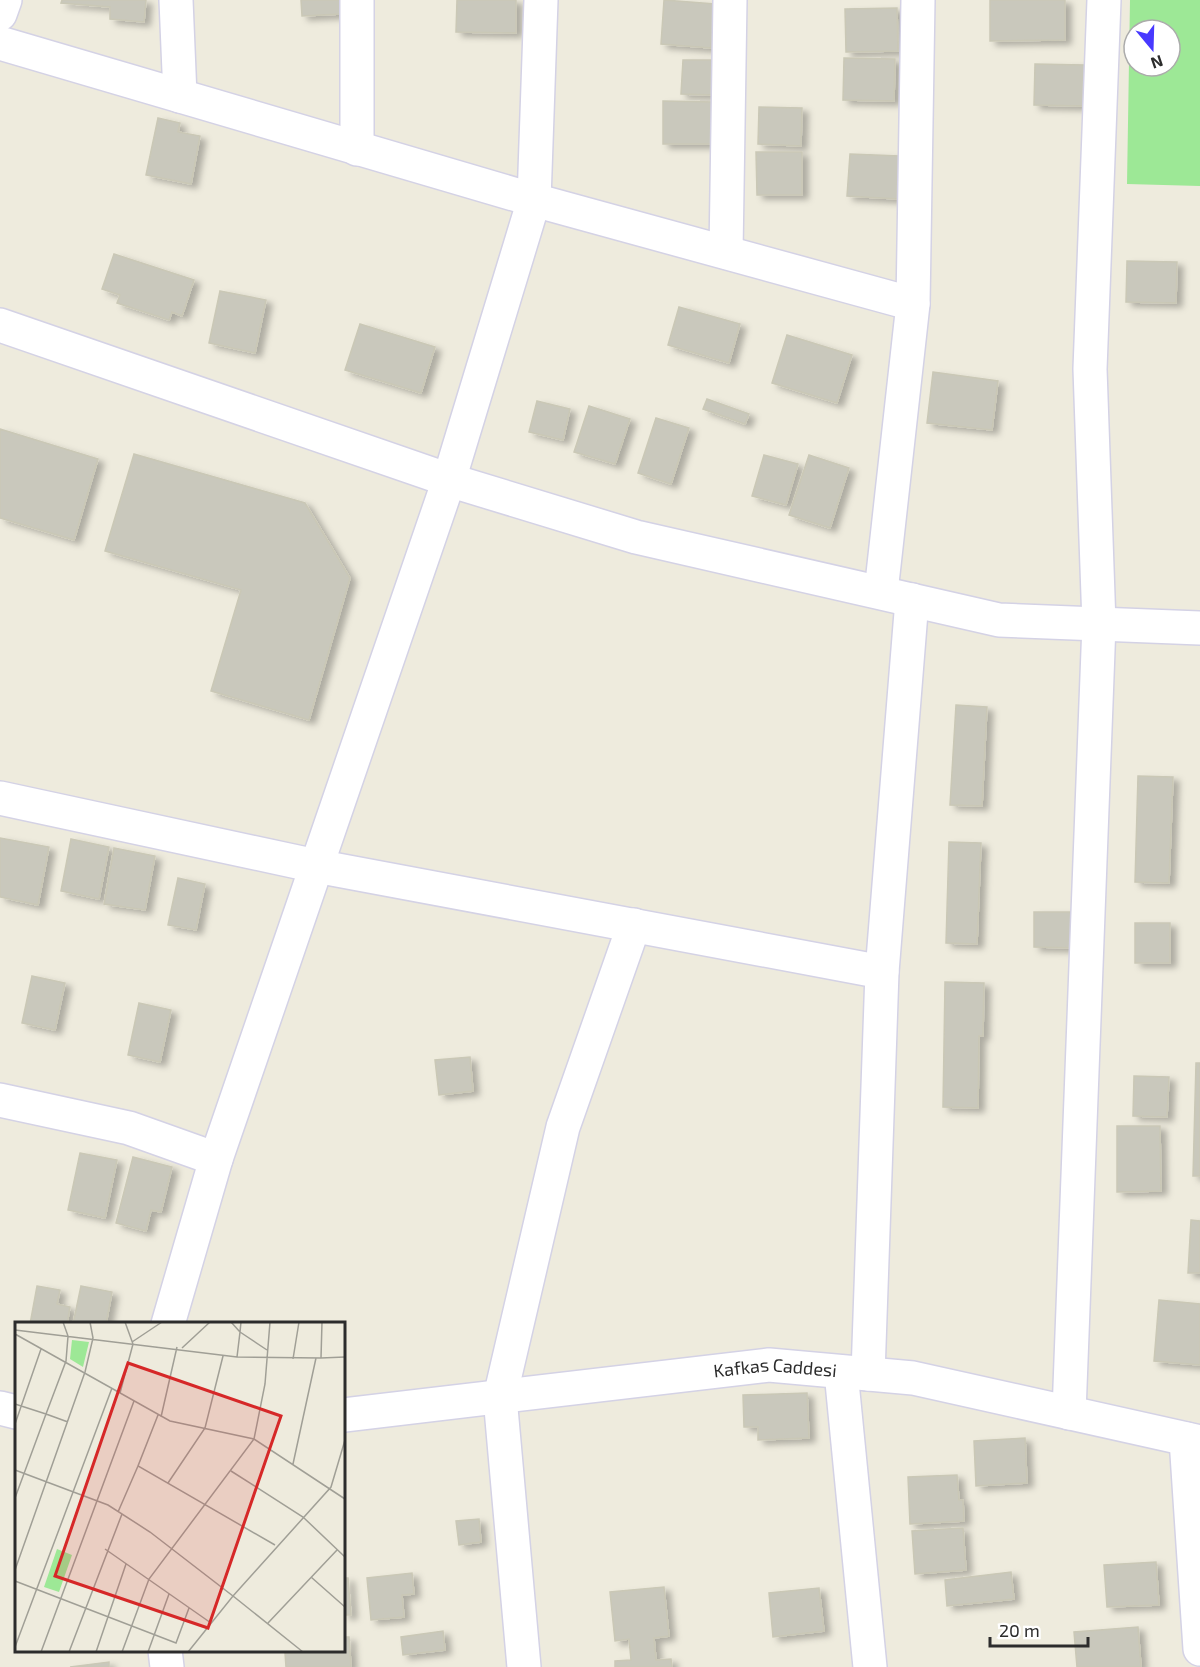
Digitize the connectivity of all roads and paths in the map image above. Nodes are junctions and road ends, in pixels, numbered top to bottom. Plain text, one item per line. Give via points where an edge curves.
1 (5, 0) edge
2 (176, 0) edge
3 (357, 0) edge
4 (541, 0) edge
5 (730, 0) edge
6 (918, 0) edge
7 (1104, 0) edge
8 (0, 14) edge
9 (0, 44) edge
10 (180, 96) junction
11 (357, 149) junction
12 (534, 200) junction
13 (726, 252) junction
14 (913, 304) junction
15 (0, 325) edge
16 (449, 480) junction
17 (896, 596) junction
18 (1099, 624) junction
19 (1200, 628) edge
20 (0, 798) edge
21 (316, 866) junction
22 (634, 925) junction
23 (882, 972) junction
24 (0, 1100) edge
25 (216, 1159) junction
26 (168, 1322) edge
27 (855, 1373) junction
28 (500, 1397) junction
29 (0, 1408) edge
30 (15, 1412) edge
31 (1069, 1413) junction
32 (345, 1415) edge
33 (1193, 1441) edge
34 (1200, 1649) edge
35 (165, 1652) edge
36 (166, 1667) edge
37 (524, 1667) edge
38 (870, 1667) edge

1 - 8 street
2 - 10 street
3 - 11 street
4 - 12 street
5 - 13 street
6 - 14 street
7 - 18 street via 1090,369
9 - 10 street
10 - 11 street
11 - 12 street
12 - 13 street
12 - 16 street
13 - 14 street
14 - 17 street
15 - 16 street
16 - 17 street via 636,537
16 - 21 street
17 - 18 street via 999,620
17 - 23 street
18 - 19 street
18 - 31 street
20 - 21 street
21 - 22 street
21 - 25 street
22 - 23 street
22 - 28 street via 563,1127
23 - 27 street
24 - 25 street via 129,1128
25 - 26 street
27 - 28 street, Kafkas Caddesi via 769,1365
27 - 31 street, Kafkas Caddesi via 913,1378
27 - 38 street
28 - 32 street, Kafkas Caddesi
28 - 37 street
29 - 30 street
31 - 33 street, Kafkas Caddesi
33 - 34 street
35 - 36 street

